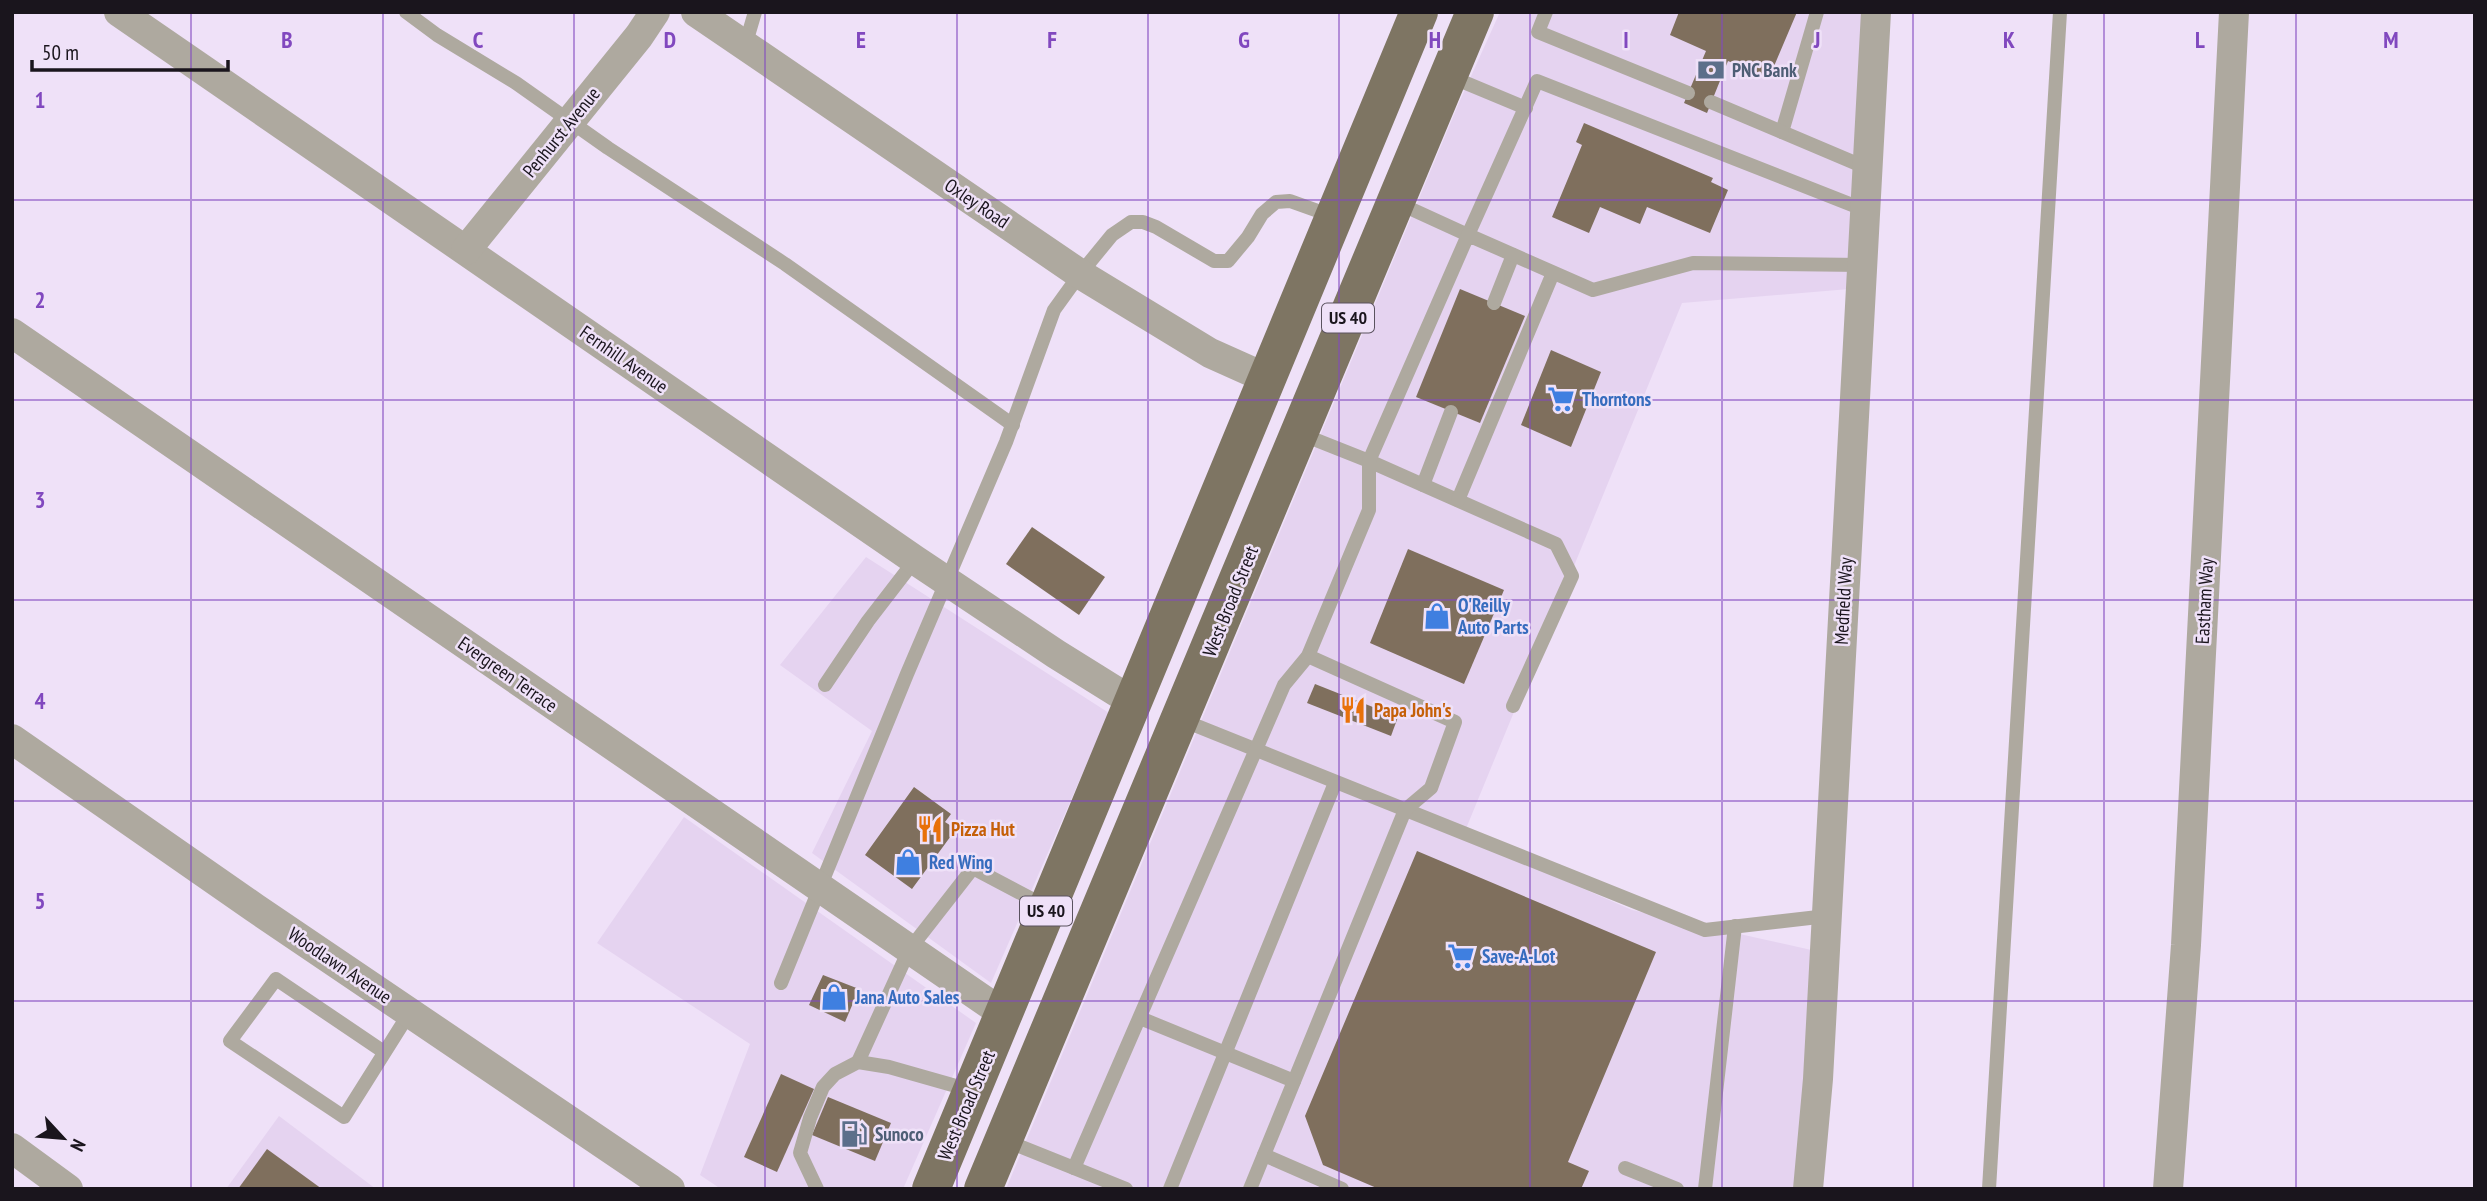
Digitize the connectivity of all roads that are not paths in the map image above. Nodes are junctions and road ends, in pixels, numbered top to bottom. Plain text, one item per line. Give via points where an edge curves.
1 (119, 12) edge
2 (407, 12) edge
3 (655, 12) edge
4 (696, 12) edge
5 (755, 12) edge
6 (1475, 12) edge
7 (1546, 12) edge
8 (1817, 12) edge
9 (1876, 12) edge
10 (2060, 12) edge
11 (2234, 12) edge
12 (1413, 28) edge
13 (745, 46) junction
14 (1449, 76) junction
15 (1688, 93) dead end
16 (1711, 102) dead end
17 (1526, 108) junction
18 (570, 121) junction
19 (1782, 132) junction
20 (1867, 168) junction
21 (1396, 202) junction
22 (1865, 211) junction
23 (1336, 218) junction
24 (1468, 235) junction
25 (466, 250) junction
26 (1513, 255) junction
27 (1862, 265) junction
28 (1553, 272) junction
29 (1080, 274) junction
30 (1494, 303) dead end
31 (12, 333) edge
32 (1268, 379) junction
33 (1451, 412) dead end
34 (1013, 425) junction
35 (1300, 433) junction
36 (1368, 461) junction
37 (1423, 485) junction
38 (1458, 500) junction
39 (915, 560) junction
40 (946, 580) junction
41 (1308, 656) junction
42 (825, 685) dead end
43 (1133, 702) junction
44 (1513, 706) dead end
45 (1181, 720) junction
46 (12, 739) edge
47 (1255, 751) junction
48 (1335, 783) junction
49 (1405, 810) junction
50 (820, 888) junction
51 (1048, 907) junction
52 (1827, 916) junction
53 (1735, 926) junction
54 (909, 950) junction
55 (781, 984) dead end
56 (410, 1012) junction
57 (1004, 1014) junction
58 (1140, 1018) junction
59 (384, 1052) junction
60 (1226, 1054) junction
61 (858, 1062) junction
62 (1031, 1074) junction
63 (1294, 1081) junction
64 (972, 1090) junction
65 (1003, 1140) junction
66 (12, 1148) edge
67 (1264, 1155) junction
68 (1074, 1168) junction
69 (1625, 1168) dead end
70 (68, 1189) edge
71 (670, 1189) edge
72 (817, 1189) edge
73 (931, 1189) edge
74 (983, 1189) edge
75 (1126, 1189) edge
76 (1170, 1189) edge
77 (1250, 1189) edge
78 (1342, 1189) edge
79 (1677, 1189) edge
80 (1705, 1189) edge
81 (1808, 1189) edge
82 (1989, 1189) edge
83 (2168, 1189) edge

1 - 25 street, Fernhill Avenue
2 - 18 lane
3 - 18 street, Penhurst Avenue
4 - 13 street, Oxley Road
5 - 13 lane
6 - 14 main road, West Broad Street / US 40
7 - 15 lane via 1538,32
8 - 19 lane
9 - 20 street, Medfield Way
10 - 82 lane
11 - 83 street, Eastham Way via 2186,945
12 - 23 main road, West Broad Street / US 40
12 - 35 main road via 1399,108 1342,247 1330,299 1291,398 1290,417
13 - 29 street, Oxley Road
14 - 17 lane
14 - 21 main road, West Broad Street / US 40
16 - 19 lane
17 - 22 lane via 1537,82
17 - 24 lane
18 - 25 street, Penhurst Avenue
18 - 34 lane via 785,264
19 - 20 lane
20 - 22 street, Medfield Way
21 - 24 lane
21 - 35 main road, West Broad Street / US 40
22 - 27 street, Medfield Way
23 - 29 lane via 1290,201 1276,202 1228,261 1214,261 1156,227 1131,222 1112,235
23 - 32 main road, West Broad Street / US 40
24 - 26 lane
24 - 36 lane
25 - 39 street, Fernhill Avenue
26 - 28 lane
26 - 30 lane
27 - 28 lane via 1693,263 1593,290
27 - 52 street, Medfield Way
28 - 38 lane
29 - 32 street, Oxley Road via 1210,353
29 - 34 lane via 1054,310
31 - 50 street, Evergreen Terrace
32 - 43 main road, West Broad Street / US 40
33 - 37 lane
34 - 40 lane
35 - 36 lane
35 - 45 main road, West Broad Street / US 40
36 - 37 lane
36 - 41 lane via 1369,510
37 - 38 lane
38 - 44 lane via 1556,544 1572,576
39 - 40 street, Fernhill Avenue
39 - 42 lane
40 - 43 street, Fernhill Avenue
40 - 50 lane
41 - 47 lane via 1284,685
41 - 49 lane via 1455,722 1431,789
43 - 51 main road, West Broad Street / US 40
43 - 62 main road via 1139,728 1137,750 1028,1024
45 - 47 lane
45 - 62 main road, West Broad Street / US 40
46 - 56 street, Woodlawn Avenue
47 - 48 lane
47 - 58 lane
48 - 49 lane
48 - 60 lane
49 - 53 lane via 1705,930
49 - 63 lane
50 - 54 street, Evergreen Terrace
50 - 55 lane
51 - 54 lane via 973,868
51 - 57 main road, West Broad Street / US 40
52 - 53 lane
52 - 81 street, Medfield Way
53 - 80 lane
54 - 57 street, Evergreen Terrace
54 - 61 lane
56 - 59 lane
56 - 71 street, Woodlawn Avenue
57 - 64 main road, West Broad Street / US 40
58 - 60 lane
58 - 68 lane
59 - 59 lane via 344,1117 230,1041 276,979
60 - 63 lane
60 - 76 lane
61 - 64 lane
61 - 72 lane via 835,1074 810,1118 800,1153
62 - 65 main road, West Broad Street / US 40
63 - 67 lane
64 - 73 main road, West Broad Street / US 40
65 - 68 lane
65 - 74 main road, West Broad Street / US 40
66 - 70 street
67 - 77 lane
67 - 78 lane
68 - 75 lane
69 - 79 lane

